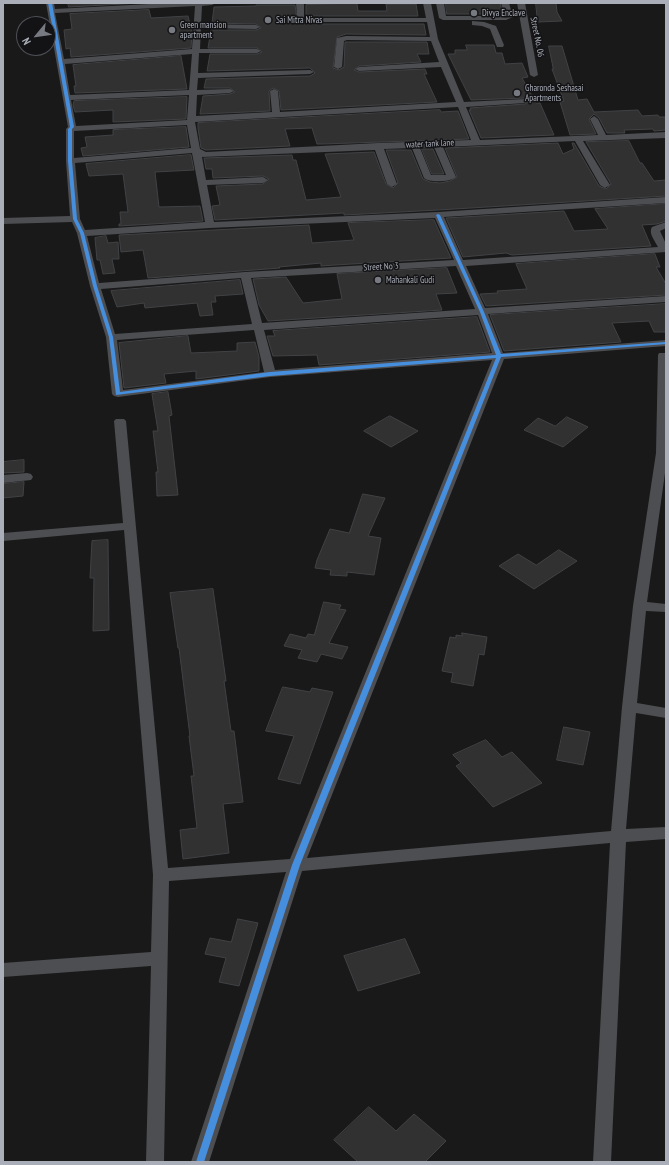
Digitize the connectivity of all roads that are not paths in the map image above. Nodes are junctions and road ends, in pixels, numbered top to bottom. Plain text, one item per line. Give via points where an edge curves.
1 (199, 3) edge
2 (212, 3) edge
3 (300, 3) edge
4 (427, 3) edge
5 (440, 3) edge
6 (505, 3) edge
7 (521, 3) edge
8 (98, 6) edge
9 (51, 7) edge
10 (301, 16) dead end
11 (312, 20) dead end
12 (430, 22) junction
13 (198, 26) junction
14 (256, 27) dead end
15 (434, 39) junction
16 (500, 45) dead end
17 (195, 51) junction
18 (257, 51) dead end
19 (61, 62) junction
20 (444, 64) junction
21 (338, 67) dead end
22 (359, 69) dead end
23 (310, 72) dead end
24 (534, 75) dead end
25 (193, 76) junction
26 (274, 91) dead end
27 (230, 92) dead end
28 (192, 93) junction
29 (66, 98) junction
30 (525, 100) dead end
31 (460, 104) junction
32 (276, 115) junction
33 (594, 119) dead end
34 (191, 121) junction
35 (70, 129) junction
36 (666, 135) edge
37 (603, 137) junction
38 (577, 138) junction
39 (476, 142) junction
40 (440, 144) junction
41 (415, 145) junction
42 (382, 148) junction
43 (196, 150) junction
44 (70, 161) junction
45 (263, 180) dead end
46 (460, 180) dead end
47 (202, 183) junction
48 (392, 184) dead end
49 (605, 185) dead end
50 (666, 200) edge
51 (438, 215) junction
52 (75, 218) junction
53 (3, 221) edge
54 (210, 224) junction
55 (666, 225) edge
56 (82, 233) junction
57 (665, 249) edge
58 (460, 263) junction
59 (245, 275) junction
60 (95, 286) junction
61 (666, 300) edge
62 (482, 312) junction
63 (259, 327) junction
64 (111, 337) junction
65 (664, 349) edge
66 (500, 358) junction
67 (270, 374) junction
68 (120, 421) dead end
69 (664, 453) edge
70 (27, 477) dead end
71 (3, 479) edge
72 (128, 526) junction
73 (3, 537) edge
74 (640, 606) junction
75 (666, 608) edge
76 (629, 707) junction
77 (666, 713) edge
78 (666, 833) edge
79 (618, 836) junction
80 (296, 865) junction
81 (161, 875) junction
82 (159, 958) junction
83 (3, 970) edge
84 (156, 1162) edge
85 (200, 1162) edge
86 (602, 1162) edge

1 - 2 street
1 - 8 street
1 - 13 street
3 - 10 street
4 - 12 street
5 - 6 street via 443,18 506,18 509,17
7 - 24 street, Street No. 06
8 - 9 street
9 - 19 street
11 - 12 street
12 - 15 street
12 - 16 street via 484,24 493,28
13 - 14 street
13 - 17 street
15 - 20 street
15 - 21 street via 346,38 340,40
17 - 18 street
17 - 19 street
17 - 25 street
19 - 29 street
20 - 22 street
20 - 31 street
23 - 25 street
25 - 28 street
26 - 32 street
27 - 28 street
28 - 29 street
28 - 34 street
29 - 35 street via 72,127
30 - 31 street
31 - 32 street
31 - 39 street
32 - 34 street
33 - 37 street
34 - 35 street
34 - 43 street
35 - 44 street
36 - 37 street, water tank lane
37 - 38 street, water tank lane
38 - 39 street, water tank lane
38 - 49 street
39 - 40 street, water tank lane
40 - 41 street, water tank lane
40 - 41 street via 452,177 428,178
40 - 46 street
41 - 42 street, water tank lane
42 - 43 street, water tank lane via 204,155
42 - 48 street
43 - 44 street, water tank lane
43 - 47 street
44 - 52 street
45 - 47 street
47 - 54 street
50 - 51 street
51 - 54 street
51 - 58 street
52 - 53 street
52 - 56 street
54 - 56 street
55 - 57 street via 656,228 655,232
56 - 60 street
57 - 58 street, Street No 3
58 - 59 street, Street No 3
58 - 62 street
59 - 60 street, Street No 3
59 - 63 street
60 - 64 street
61 - 62 street
62 - 63 street
62 - 66 street
63 - 64 street
63 - 67 street
64 - 67 street via 118,394
65 - 66 street
65 - 69 street
66 - 67 street
66 - 80 street
68 - 72 street
69 - 74 street
70 - 71 street
72 - 73 street
72 - 81 street
74 - 75 street
74 - 76 street
76 - 77 street
76 - 79 street
78 - 79 street
79 - 80 street
79 - 86 street
80 - 81 street
80 - 85 street
81 - 82 street
82 - 83 street
82 - 84 street

